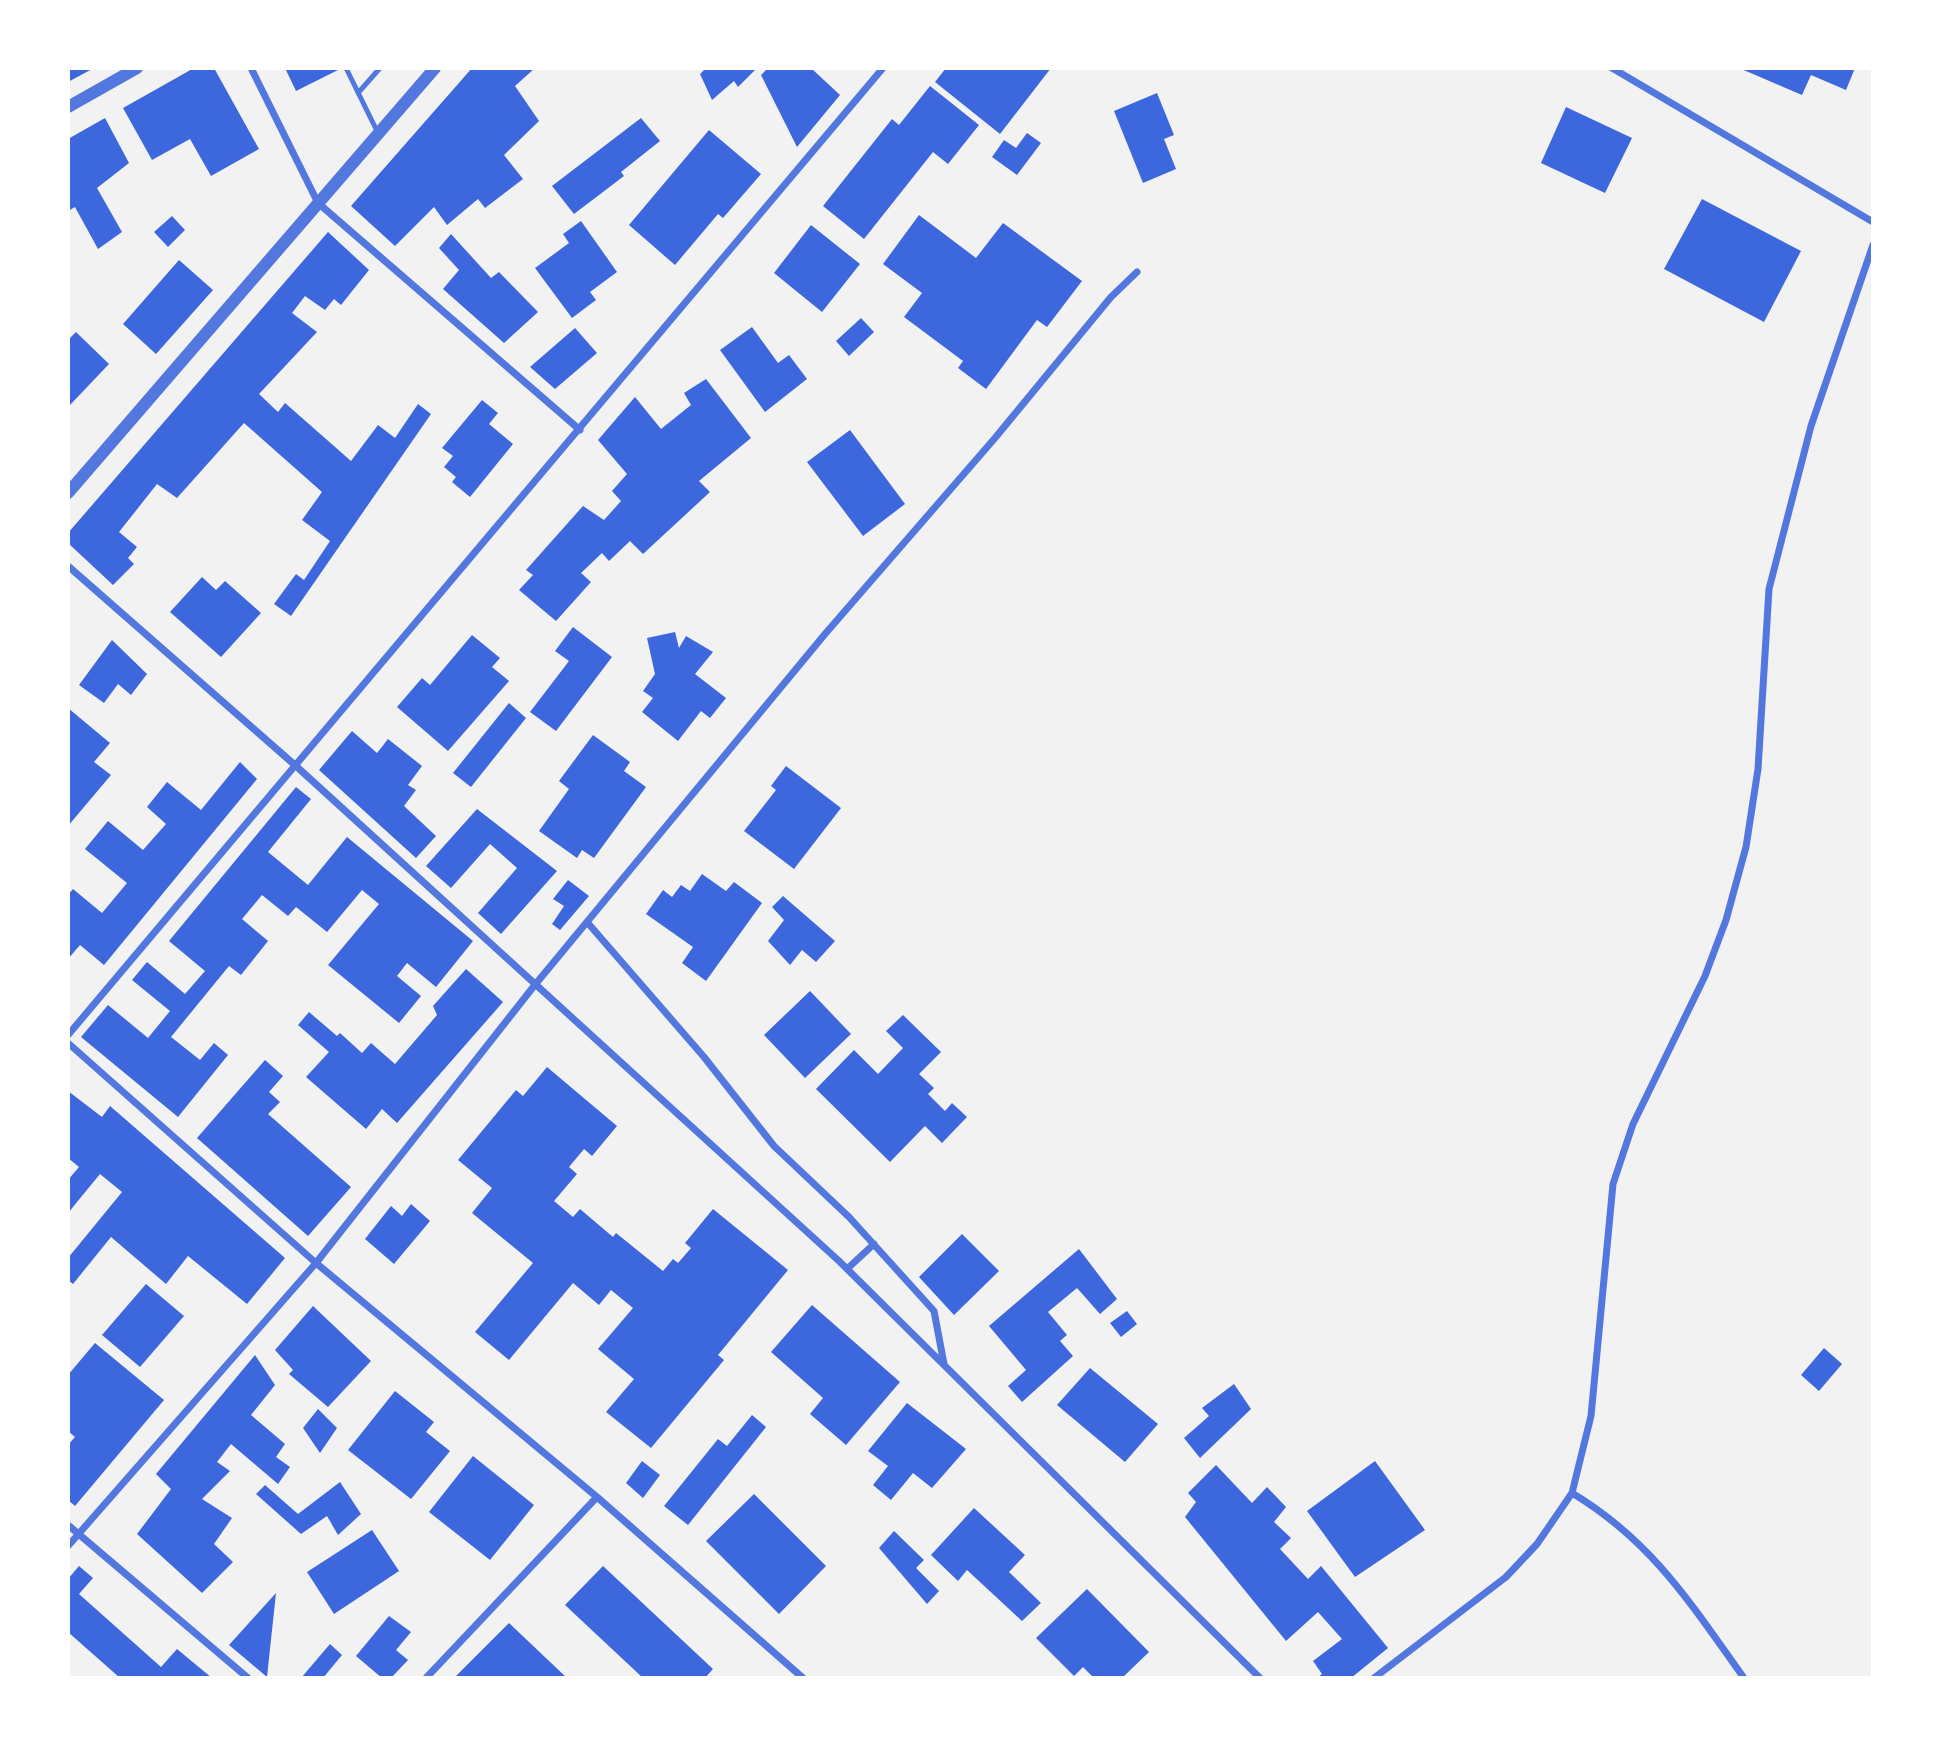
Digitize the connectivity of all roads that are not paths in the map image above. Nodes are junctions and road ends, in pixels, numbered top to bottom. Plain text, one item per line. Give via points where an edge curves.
1 (137, 68) edge
2 (251, 68) edge
3 (346, 68) edge
4 (380, 68) edge
5 (435, 68) edge
6 (883, 68) edge
7 (1612, 68) edge
8 (358, 93) junction
9 (68, 107) edge
10 (378, 134) junction
11 (318, 202) junction
12 (1873, 222) edge
13 (1873, 245) edge
14 (1137, 272) dead end
15 (580, 430) junction
16 (68, 493) edge
17 (68, 566) edge
18 (296, 765) junction
19 (587, 922) junction
20 (534, 986) junction
21 (68, 1035) edge
22 (68, 1043) edge
23 (874, 1244) junction
24 (316, 1263) junction
25 (847, 1269) junction
26 (944, 1365) junction
27 (1572, 1493) junction
28 (597, 1497) junction
29 (68, 1525) edge
30 (78, 1534) junction
31 (68, 1546) edge
32 (248, 1678) edge
33 (426, 1678) edge
34 (803, 1678) edge
35 (1260, 1678) edge
36 (1374, 1678) edge
37 (1744, 1678) edge

1 - 9 street
2 - 11 street
3 - 8 lane
4 - 8 lane
5 - 10 street
6 - 15 street
7 - 12 street
8 - 10 lane
10 - 11 street
11 - 15 street
11 - 16 street
13 - 27 street via 1811,426 1769,589 1758,769 1746,847 1705,976 1633,1124 1612,1184 1591,1416
14 - 19 street via 825,635
15 - 18 street
17 - 18 street
18 - 20 street
18 - 21 street
19 - 20 street
19 - 23 street via 774,1146
20 - 24 street
20 - 25 street
22 - 24 street
23 - 25 street
23 - 26 street via 934,1311
24 - 28 street
24 - 30 street
25 - 26 street
26 - 35 street
27 - 36 street via 1537,1544 1506,1577
27 - 37 street via 1648,1550
28 - 33 street
28 - 34 street
29 - 30 street
30 - 31 street
30 - 32 street

